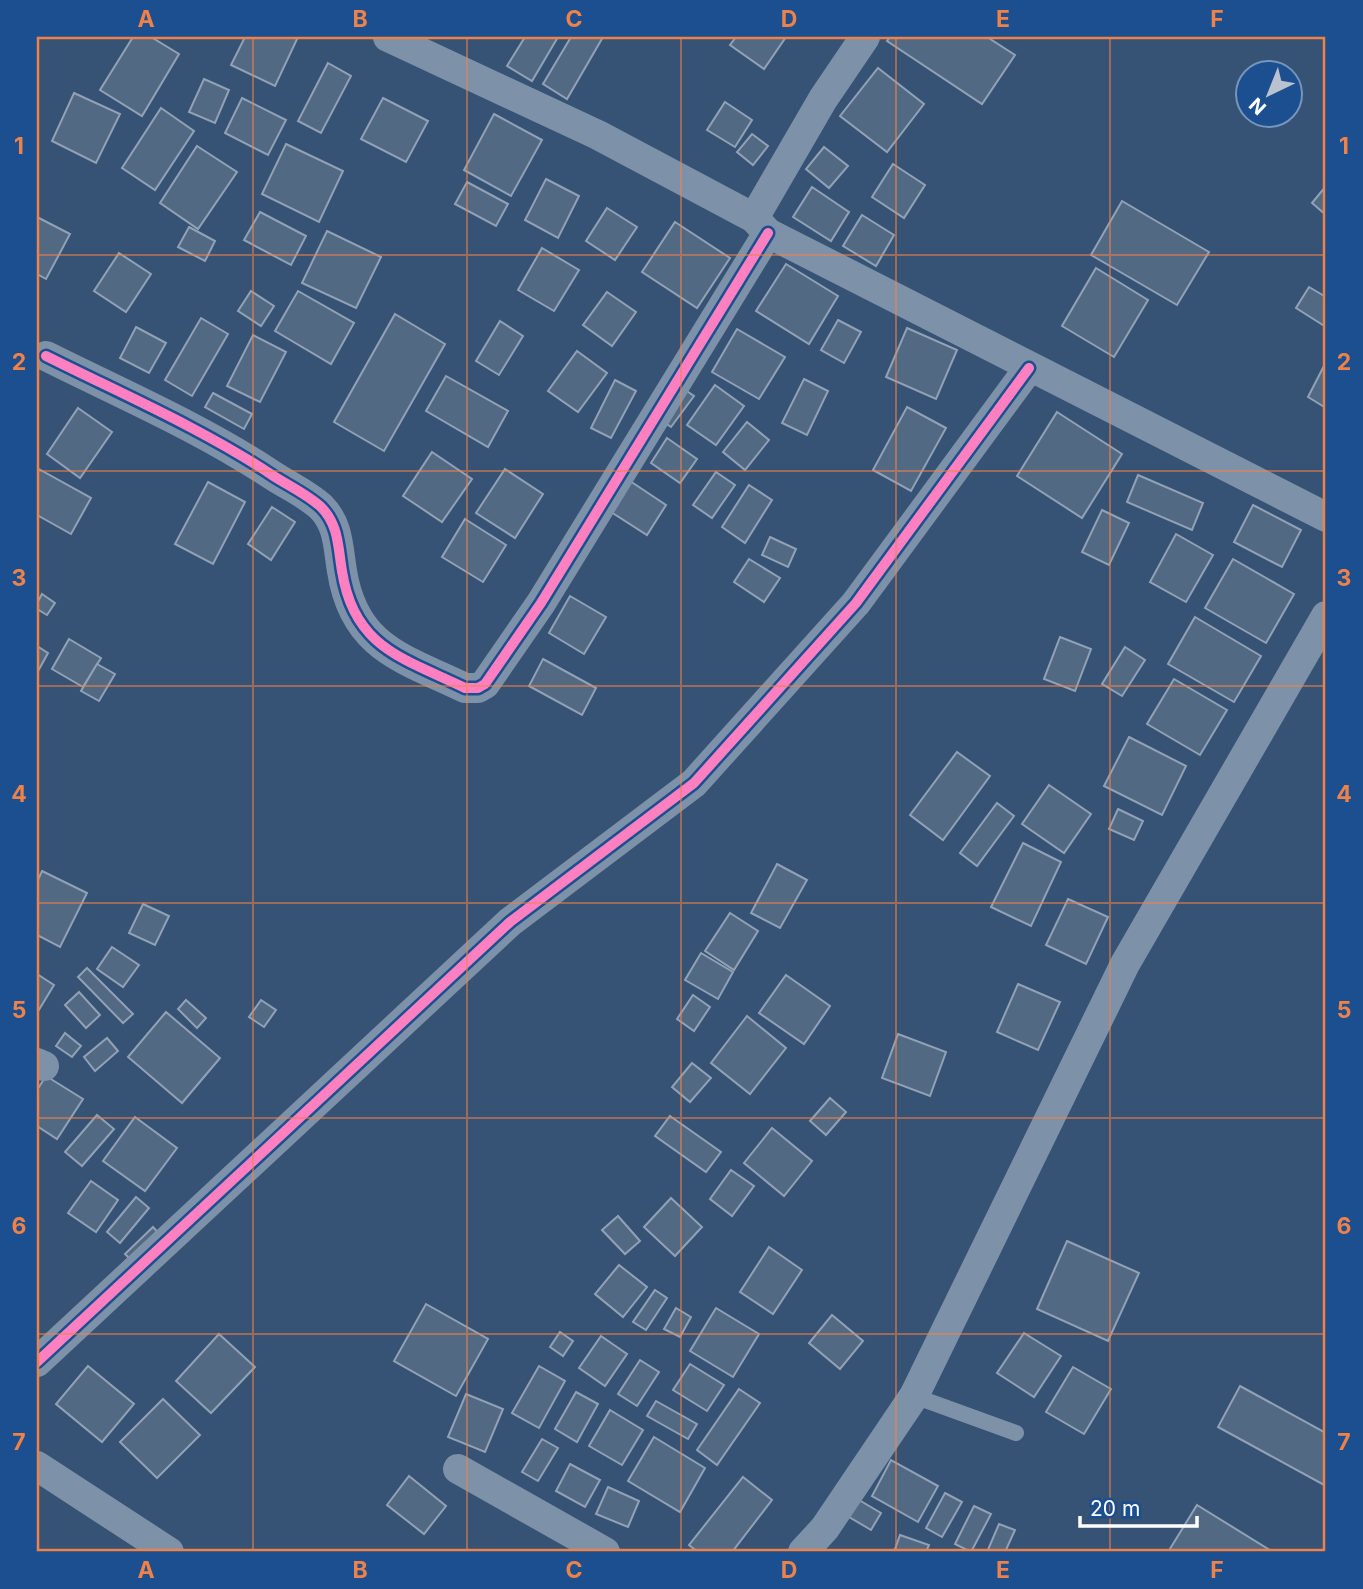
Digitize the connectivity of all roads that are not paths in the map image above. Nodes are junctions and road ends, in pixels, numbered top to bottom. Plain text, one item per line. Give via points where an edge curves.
1 (388, 37) edge
2 (865, 37) edge
3 (761, 226) junction
4 (40, 360) edge
5 (1029, 368) junction
6 (1326, 517) edge
7 (1326, 616) edge
8 (37, 1362) edge
9 (914, 1396) junction
10 (1016, 1433) dead end
11 (37, 1466) edge
12 (458, 1469) dead end
13 (169, 1552) edge
14 (606, 1552) edge
15 (803, 1552) edge

1 - 3 street via 598,135
2 - 3 street via 823,99
3 - 4 street via 541,603 478,688 465,688 382,647 361,626 349,604 336,528 321,507 227,446
3 - 5 street
5 - 6 street
5 - 8 street via 856,603 694,783 510,922
7 - 9 street via 1125,964
9 - 10 lane
9 - 15 street via 825,1528
11 - 13 street
12 - 14 street

